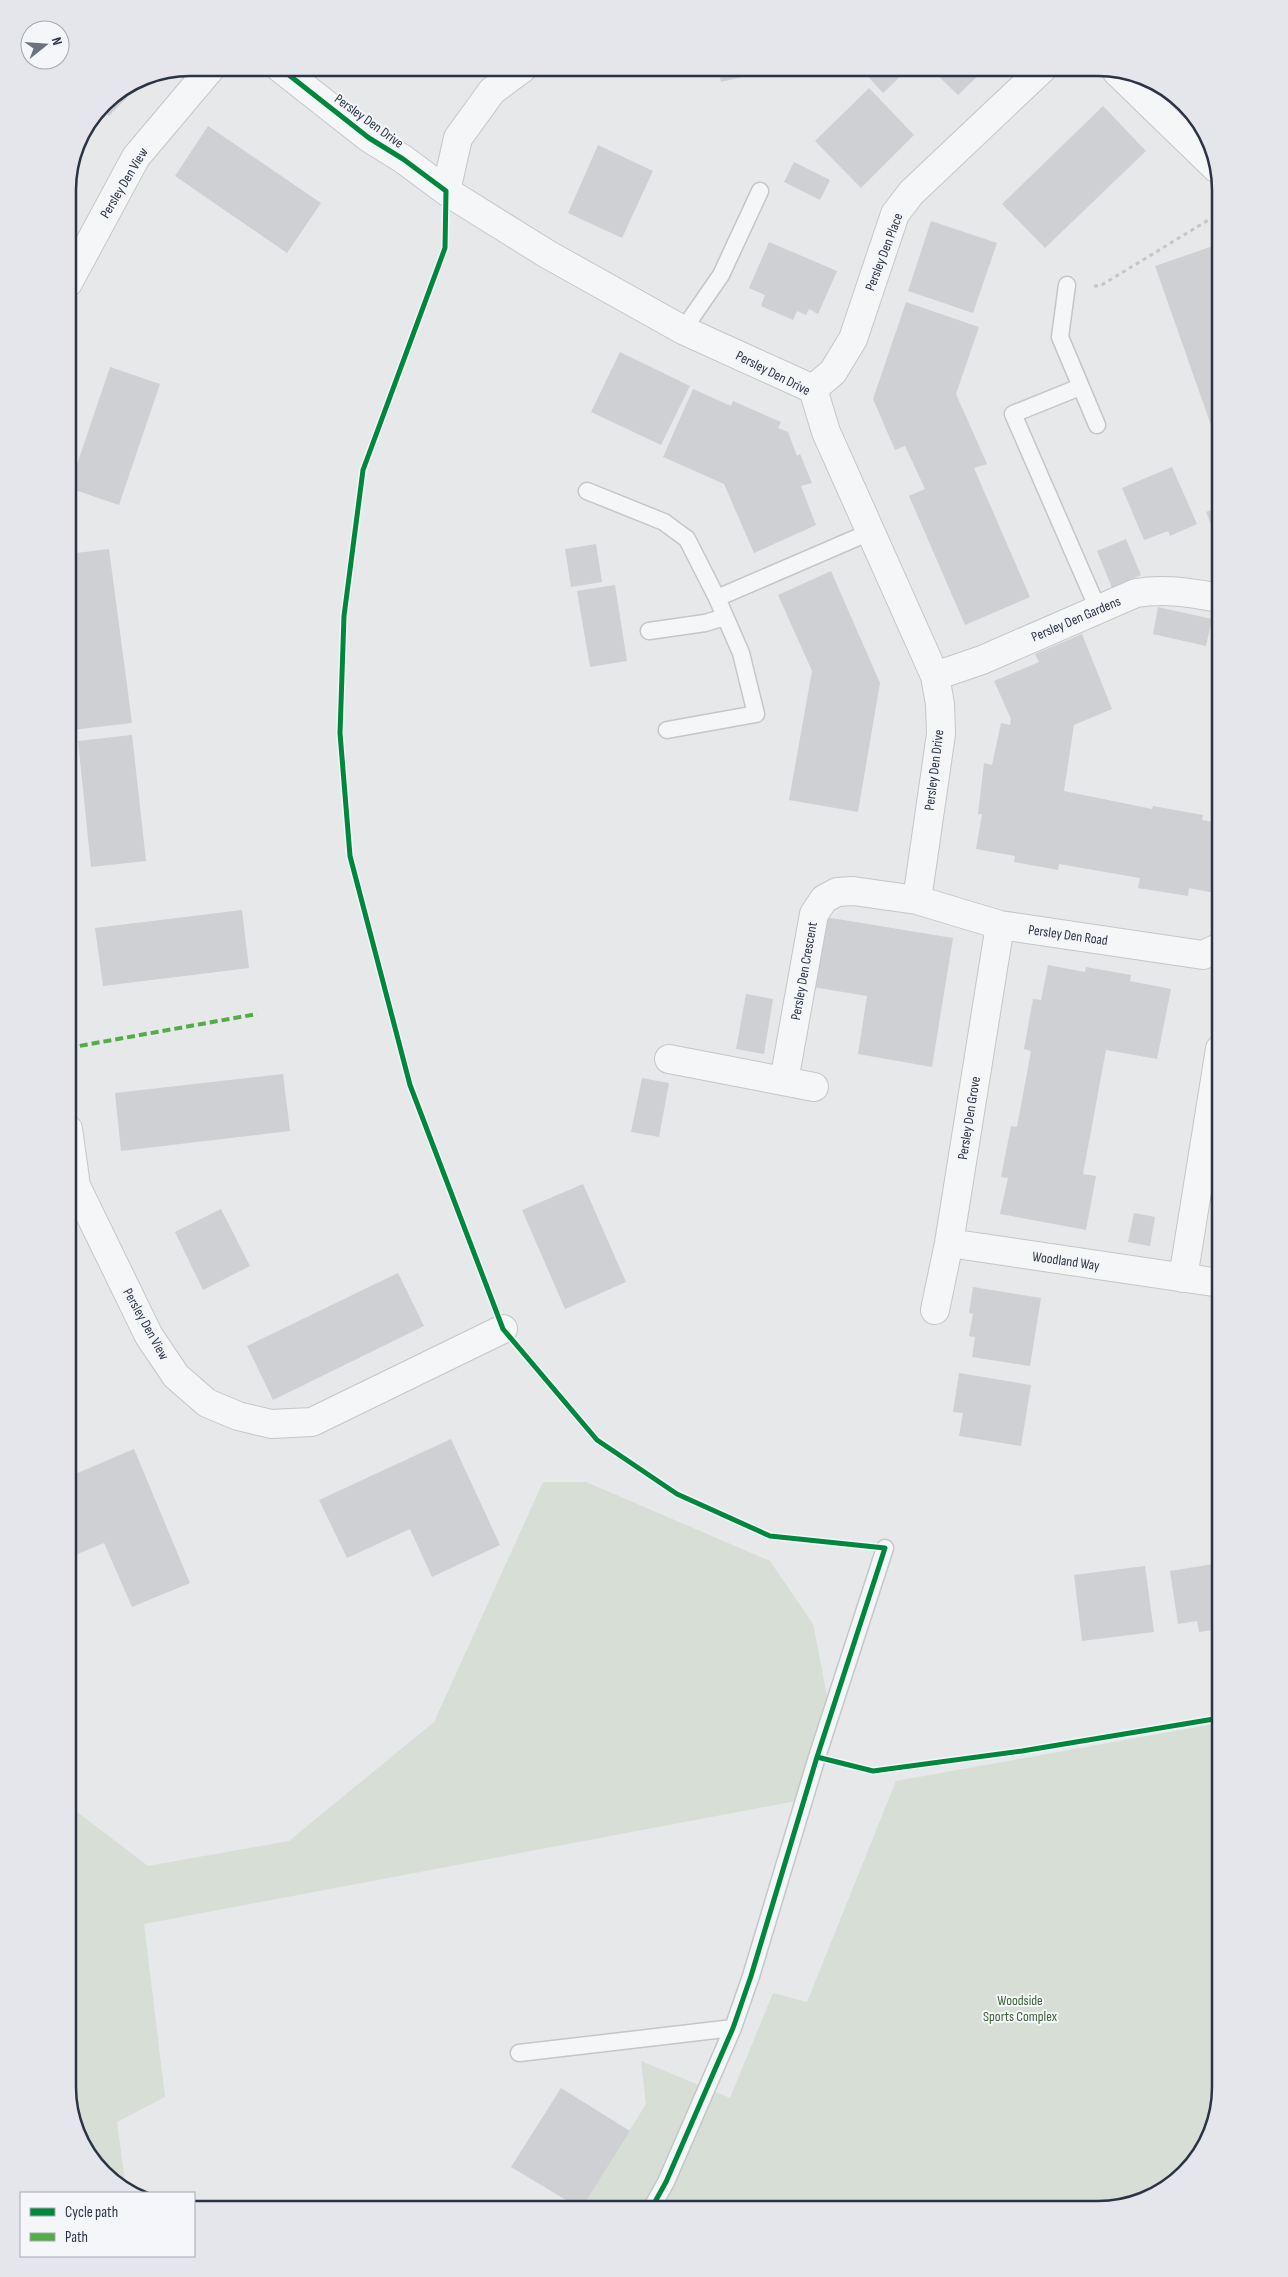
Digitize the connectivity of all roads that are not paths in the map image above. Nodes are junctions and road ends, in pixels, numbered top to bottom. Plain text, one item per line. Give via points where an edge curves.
1 (204, 76) edge
2 (290, 76) edge
3 (513, 76) edge
4 (1035, 76) edge
5 (1124, 79) edge
6 (1208, 160) edge
7 (446, 191) junction
8 (760, 191) dead end
9 (76, 268) edge
10 (1067, 285) road end
11 (683, 330) junction
12 (1080, 387) junction
13 (813, 390) junction
14 (1097, 424) dead end
15 (587, 490) dead end
16 (870, 532) junction
17 (1212, 597) edge
18 (718, 598) junction
19 (1098, 610) junction
20 (725, 616) junction
21 (650, 631) dead end
22 (935, 676) junction
23 (667, 730) dead end
24 (917, 900) junction
25 (1000, 925) junction
26 (1212, 951) edge
27 (669, 1059) dead end
28 (784, 1081) junction
29 (814, 1087) dead end
30 (1212, 1099) edge
31 (76, 1186) edge
32 (949, 1243) junction
33 (1183, 1278) junction
34 (1212, 1282) edge
35 (935, 1310) dead end
36 (502, 1329) dead end
37 (885, 1548) dead end
38 (733, 2028) junction
39 (519, 2053) dead end
40 (655, 2201) edge

1 - 9 street, Persley Den View via 136,158
2 - 7 street, Persley Den Drive via 370,138
3 - 7 street via 492,92 458,138
4 - 13 street, Persley Den Place via 911,193 895,214 853,339 833,372
5 - 6 street
7 - 11 street, Persley Den Drive via 547,254
8 - 11 lane via 721,275
10 - 12 lane via 1060,337
11 - 13 street, Persley Den Drive
12 - 14 lane
12 - 19 lane via 1013,414
13 - 16 street, Persley Den Drive via 826,432
15 - 18 lane via 664,522 687,540
16 - 18 lane
16 - 22 street, Persley Den Drive
17 - 19 street, Persley Den Gardens via 1157,589 1136,593
18 - 20 lane
19 - 22 street, Persley Den Gardens via 982,660
20 - 21 lane via 705,623
20 - 23 lane via 741,653 756,714
22 - 24 street, Persley Den Drive via 941,734
24 - 25 street, Persley Den Road
24 - 28 street, Persley Den Crescent via 853,891 838,892 824,899 814,914
25 - 26 street, Persley Den Road via 1203,955
25 - 32 street, Persley Den Grove
27 - 28 street
28 - 29 street
30 - 33 street
31 - 36 street, Persley Den View via 149,1336 176,1376 207,1403 238,1416 271,1424 312,1422
32 - 33 street, Woodland Way
32 - 35 street, Persley Den Grove
33 - 34 street, Woodland Way
37 - 38 lane
38 - 39 lane
38 - 40 lane

